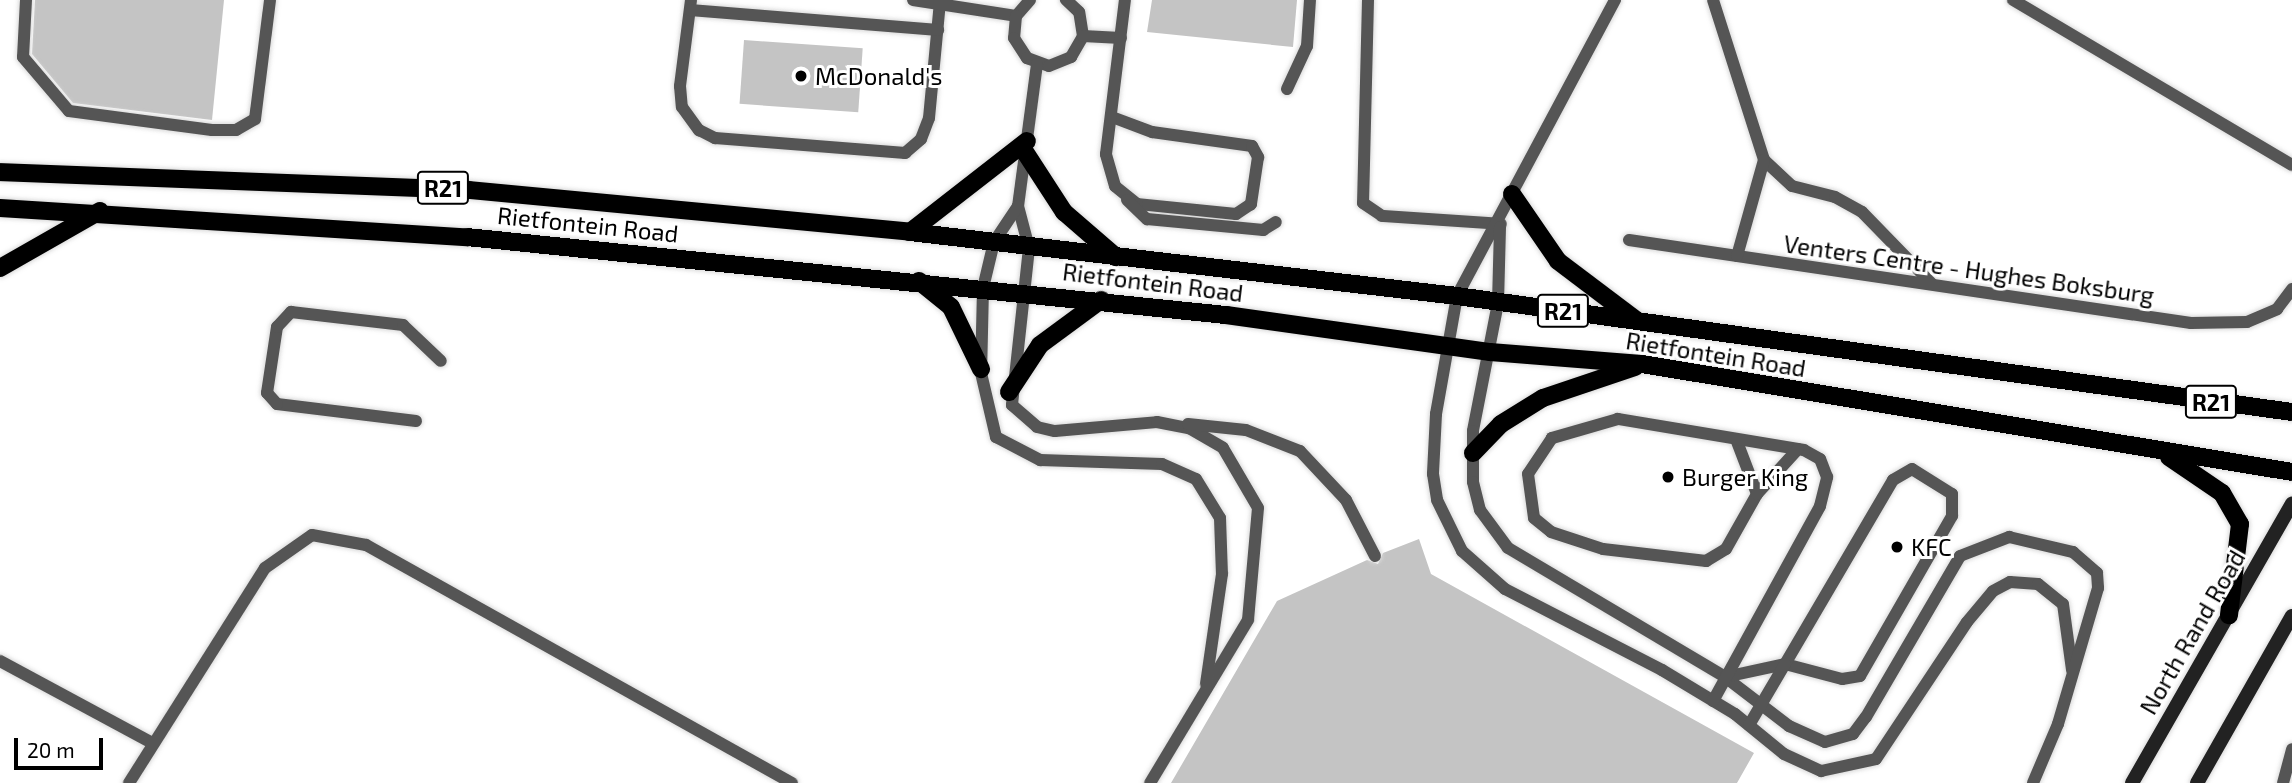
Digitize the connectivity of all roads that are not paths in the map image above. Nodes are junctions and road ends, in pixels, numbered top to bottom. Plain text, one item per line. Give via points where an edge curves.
1 (26, 0) edge
2 (270, 0) edge
3 (914, 0) edge
4 (1030, 0) edge
5 (1066, 0) edge
6 (1125, 0) edge
7 (1310, 0) edge
8 (1368, 0) edge
9 (1615, 0) edge
10 (1713, 0) edge
11 (2013, 0) edge
12 (940, 2) junction
13 (690, 5) edge
14 (1016, 16) junction
15 (938, 30) junction
16 (1083, 36) junction
17 (1121, 38) junction
18 (1037, 64) junction
19 (1287, 89) dead end
20 (1112, 117) junction
21 (1026, 146) junction
22 (1764, 160) junction
23 (2292, 166) edge
24 (0, 172) edge
25 (1512, 194) junction
26 (1124, 195) junction
27 (1018, 206) junction
28 (0, 208) edge
29 (104, 210) junction
30 (1276, 222) dead end
31 (1500, 224) junction
32 (910, 232) junction
33 (1629, 240) dead end
34 (994, 242) junction
35 (1029, 248) junction
36 (1737, 256) junction
37 (1116, 257) junction
38 (0, 268) edge
39 (919, 281) junction
40 (1932, 284) junction
41 (984, 288) junction
42 (2292, 289) edge
43 (1024, 292) junction
44 (1457, 296) junction
45 (1101, 300) junction
46 (1498, 303) junction
47 (1638, 321) junction
48 (1448, 342) junction
49 (1490, 352) junction
50 (441, 361) dead end
51 (1642, 364) junction
52 (981, 369) junction
53 (1009, 392) junction
54 (2292, 412) edge
55 (416, 421) dead end
56 (1170, 422) junction
57 (1736, 439) junction
58 (1798, 449) junction
59 (1473, 453) junction
60 (2164, 454) junction
61 (2292, 472) edge
62 (1757, 494) junction
63 (2292, 504) edge
64 (1375, 556) dead end
65 (2229, 615) junction
66 (2292, 616) edge
67 (0, 662) edge
68 (1785, 664) junction
69 (2072, 670) junction
70 (1725, 677) junction
71 (1205, 687) junction
72 (1713, 701) junction
73 (1763, 701) junction
74 (1749, 725) junction
75 (152, 743) junction
76 (2292, 748) edge
77 (129, 783) edge
78 (792, 783) edge
79 (1150, 783) edge
80 (2033, 783) edge
81 (2132, 783) edge
82 (2197, 783) edge
83 (2283, 783) edge

1 - 2 lane via 21,46 27,65 75,114 236,130 256,119 262,100
3 - 12 lane
4 - 14 lane
5 - 16 lane via 1079,12
6 - 17 lane
7 - 19 lane via 1307,46
8 - 31 lane via 1363,204 1382,216
9 - 25 lane
10 - 22 lane
11 - 23 lane
12 - 14 lane
12 - 15 lane
13 - 15 lane
13 - 15 lane via 682,107 699,130 715,138 905,153 921,139
14 - 18 lane via 1018,49
16 - 17 lane
16 - 18 lane via 1061,63
17 - 20 lane
18 - 21 lane
20 - 26 lane via 1108,170
20 - 26 lane via 1152,132 1243,141 1258,157 1251,204 1236,214 1137,204
21 - 27 lane
21 - 32 main road
21 - 37 main road via 1065,212
22 - 36 lane
22 - 40 lane via 1792,186 1835,197 1861,212
24 - 32 main road, Rietfontein Road / R21 via 469,190
25 - 31 lane
25 - 47 main road via 1558,261
26 - 30 lane via 1147,219 1263,230
27 - 34 lane
27 - 35 lane
28 - 29 main road, Rietfontein Road / R21
29 - 38 main road
29 - 39 main road, Rietfontein Road / R21
31 - 44 lane
31 - 46 lane
32 - 34 main road, Rietfontein Road / R21
33 - 36 lane, Venters Centre - Hughes Boksburg
34 - 35 main road, Rietfontein Road / R21
34 - 41 lane
35 - 37 main road, Rietfontein Road / R21
35 - 43 lane
36 - 40 lane, Venters Centre - Hughes Boksburg
37 - 44 main road, Rietfontein Road / R21
39 - 41 main road, Rietfontein Road / R21
39 - 52 main road via 951,307
40 - 42 lane, Venters Centre - Hughes Boksburg via 2191,323 2247,322 2277,309
41 - 43 main road, Rietfontein Road / R21
41 - 52 lane
43 - 45 main road, Rietfontein Road / R21
43 - 53 lane
44 - 46 main road, Rietfontein Road / R21
44 - 48 lane
45 - 48 main road, Rietfontein Road / R21
45 - 53 main road via 1040,345
46 - 47 main road, Rietfontein Road / R21
46 - 49 lane
47 - 54 main road, Rietfontein Road / R21
48 - 49 main road, Rietfontein Road / R21
48 - 72 lane via 1433,474 1437,500 1462,551 1505,589
49 - 51 main road, Rietfontein Road / R21
49 - 59 lane
50 - 55 lane via 403,325 291,312 277,327 267,393 277,404
51 - 59 main road via 1544,398 1501,424
51 - 60 main road, Rietfontein Road / R21
52 - 71 lane via 984,408 996,437 1016,452 1040,460 1182,469 1209,494 1220,518 1222,574
53 - 56 lane via 1020,416 1055,431
56 - 64 lane via 1246,429 1300,451 1346,500
56 - 71 lane via 1223,448 1258,508 1248,620
57 - 58 lane
57 - 62 lane
57 - 62 lane via 1618,419 1572,428 1535,454 1526,493 1534,518 1551,532 1603,549 1688,562 1726,549
58 - 62 lane
58 - 70 lane via 1825,466 1827,490
59 - 70 lane via 1480,510 1508,548
60 - 61 main road, Rietfontein Road / R21
60 - 65 main road via 2235,509 2242,539
63 - 65 main road, North Rand Road
65 - 81 main road, North Rand Road
66 - 82 main road
67 - 75 lane
68 - 68 lane via 1893,480 1912,469 1944,486 1955,505 1952,516 1860,676 1842,679
68 - 70 lane
68 - 73 lane
69 - 73 lane via 2093,612 2097,573 2088,561 2050,542 2009,537 1960,556 1853,734 1812,739
69 - 74 lane via 2063,604 2038,584 2010,582 1993,591 1968,622 1876,759 1839,772 1804,767
69 - 80 lane
70 - 72 lane
70 - 73 lane
71 - 79 lane
72 - 74 lane
73 - 74 lane
75 - 77 lane
75 - 78 lane via 265,568 312,535 341,536
76 - 83 lane

